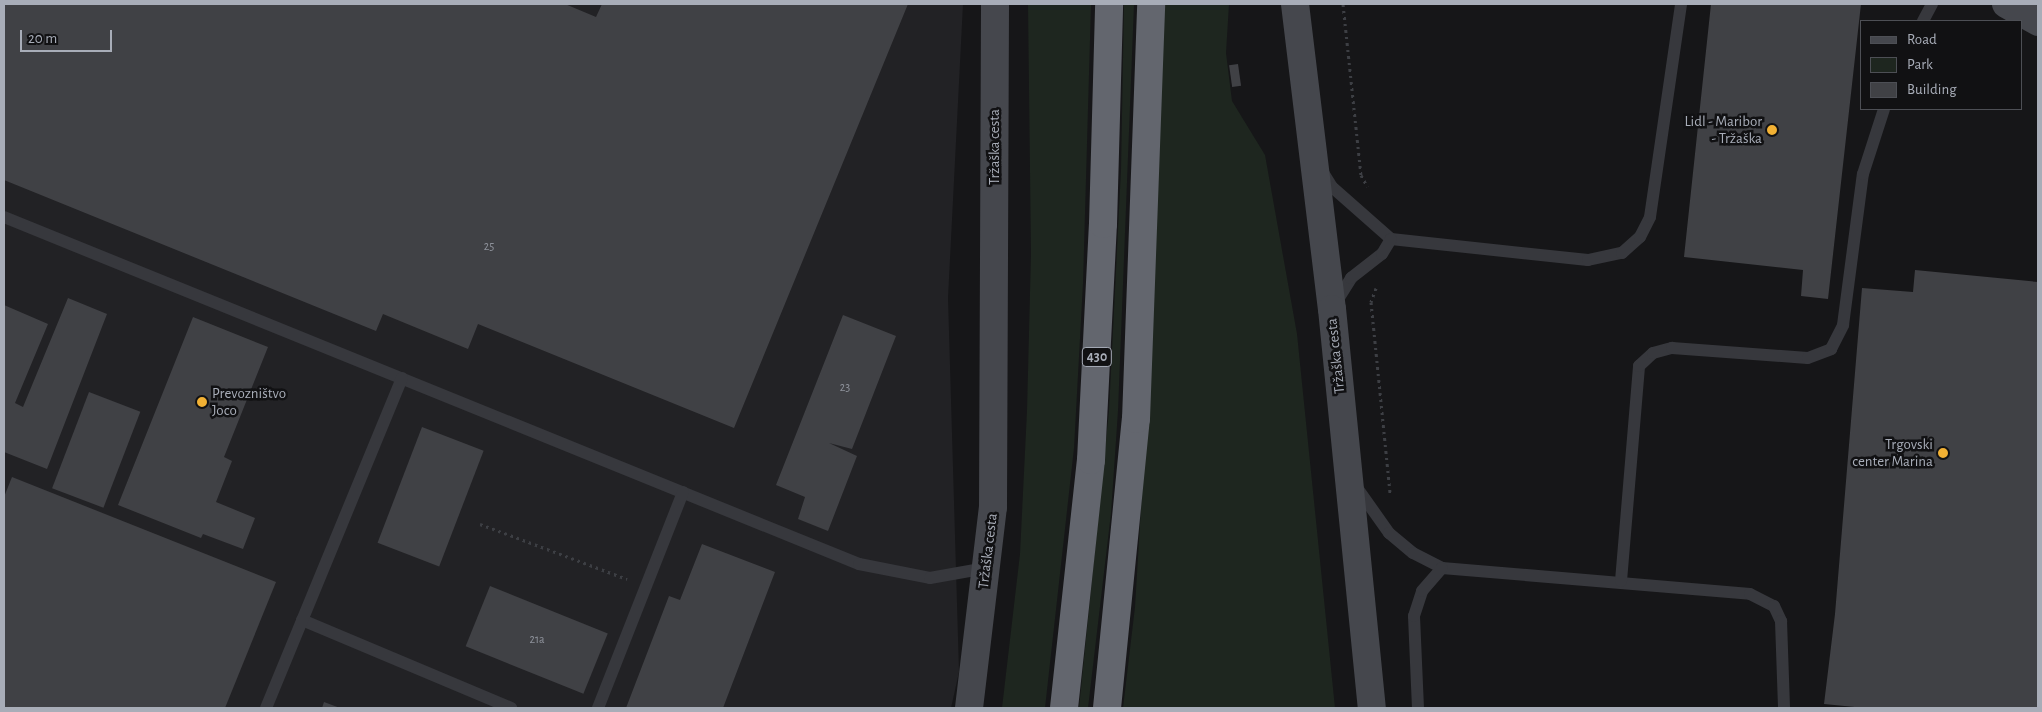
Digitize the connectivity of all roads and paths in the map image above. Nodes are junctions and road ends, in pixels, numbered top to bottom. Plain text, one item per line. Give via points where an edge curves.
1 (996, 4) edge
2 (1109, 4) edge
3 (1151, 4) edge
4 (1295, 4) edge
5 (1343, 4) edge
6 (1681, 4) edge
7 (1932, 4) edge
8 (2006, 4) edge
9 (1924, 20) edge
10 (2038, 22) edge
11 (1884, 110) edge
12 (1315, 160) junction
13 (1372, 195) dead end
14 (4, 217) edge
15 (1391, 239) junction
16 (1377, 284) dead end
17 (1332, 309) junction
18 (402, 378) junction
19 (1348, 474) junction
20 (683, 492) junction
21 (1390, 500) dead end
22 (480, 524) dead end
23 (986, 568) junction
24 (1442, 568) junction
25 (1621, 581) junction
26 (646, 586) junction
27 (302, 620) junction
28 (266, 708) edge
29 (511, 708) edge
30 (598, 708) edge
31 (968, 708) edge
32 (1064, 708) edge
33 (1107, 708) edge
34 (1372, 708) edge
35 (1418, 708) edge
36 (1784, 708) edge

1 - 23 street, Tržaška cesta via 995,416 993,507
2 - 32 highway, 430 via 1092,441
3 - 33 highway via 1136,419
4 - 12 street, Tržaška cesta
5 - 13 path via 1361,174
6 - 15 lane via 1650,217 1640,237 1622,253 1588,260
7 - 9 lane
8 - 10 street
11 - 25 lane via 1863,174 1843,325 1831,350 1808,358 1672,348 1653,354 1639,366
12 - 15 lane via 1332,187
12 - 17 street, Tržaška cesta
14 - 18 lane
15 - 17 lane via 1382,254 1351,278
16 - 21 path via 1371,302
17 - 19 street, Tržaška cesta
18 - 20 lane
18 - 27 lane
19 - 24 lane via 1389,533 1413,553
19 - 34 street, Tržaška cesta
20 - 23 lane via 859,564 930,578
20 - 26 lane
22 - 26 path
23 - 31 street, Tržaška cesta
24 - 25 lane
24 - 35 lane via 1422,591 1414,616
25 - 36 lane via 1750,594 1774,606 1781,621
26 - 30 lane
27 - 28 lane
27 - 29 lane

